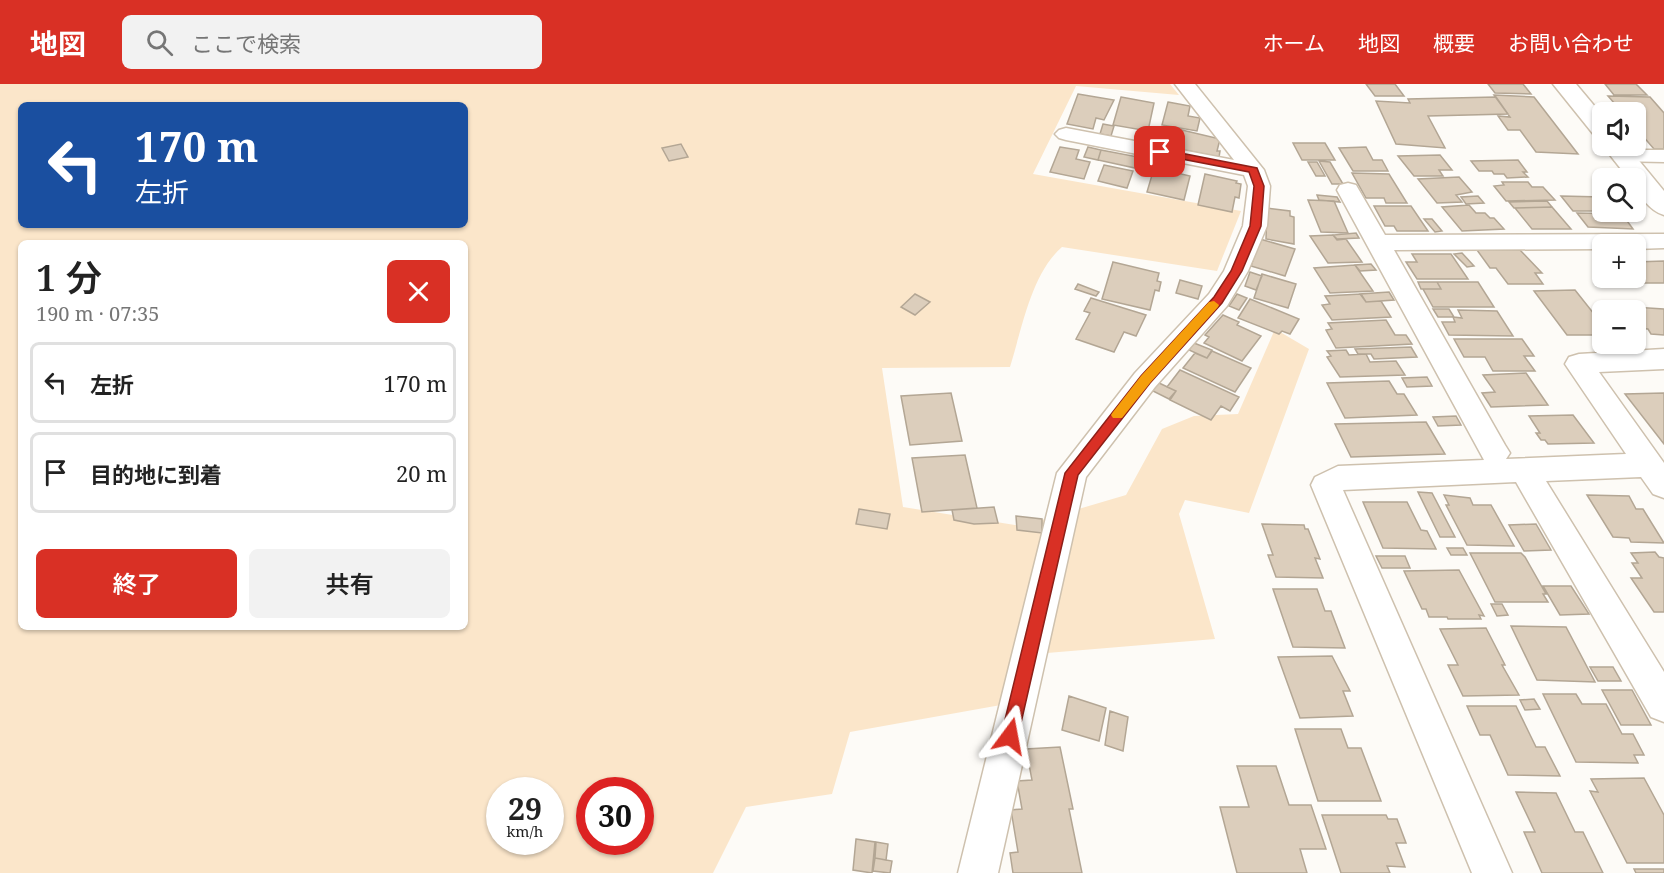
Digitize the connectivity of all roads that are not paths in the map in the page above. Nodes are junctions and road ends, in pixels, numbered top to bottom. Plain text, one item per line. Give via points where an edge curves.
1 (1185, 84) edge
2 (1563, 84) edge
3 (1592, 118) edge
4 (1066, 134) dead end
5 (1646, 154) edge
6 (1623, 156) edge
7 (1664, 156) edge
8 (1253, 170) junction
9 (1347, 190) dead end
10 (1664, 207) edge
11 (1664, 241) edge
12 (1378, 243) junction
13 (1664, 359) edge
14 (1495, 453) dead end
15 (1524, 470) junction
16 (1657, 475) edge
17 (1664, 705) edge
18 (978, 873) edge
19 (1492, 873) edge

1 - 8 street
2 - 3 street
4 - 8 street
5 - 7 street
6 - 10 street
8 - 18 street via 1259,186 1255,226 1236,271 1218,300 1145,380 1072,473
9 - 12 street
11 - 12 street
12 - 14 street
13 - 16 street via 1579,364
15 - 16 street
15 - 17 street
15 - 19 street via 1338,478 1326,485

